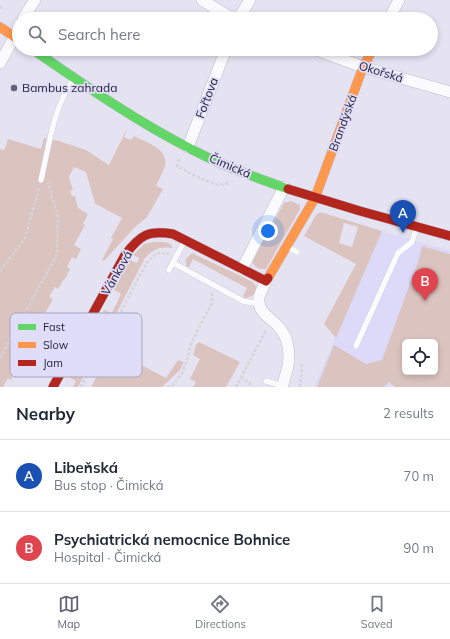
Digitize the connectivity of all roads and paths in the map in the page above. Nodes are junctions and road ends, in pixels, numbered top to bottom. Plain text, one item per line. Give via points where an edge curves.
1 (36, 0) edge
2 (202, 0) edge
3 (250, 0) edge
4 (399, 0) edge
5 (27, 12) edge
6 (222, 12) edge
7 (242, 12) edge
8 (393, 12) edge
9 (0, 27) edge
10 (12, 33) edge
11 (12, 45) edge
12 (42, 56) edge
13 (223, 56) edge
14 (333, 56) edge
15 (369, 56) edge
16 (0, 63) edge
17 (363, 67) junction
18 (74, 78) junction
19 (450, 92) edge
20 (188, 147) junction
21 (41, 180) junction
22 (284, 187) junction
23 (314, 198) junction
24 (417, 227) junction
25 (450, 236) edge
26 (185, 240) junction
27 (286, 246) junction
28 (297, 252) dead end
29 (174, 260) junction
30 (242, 269) junction
31 (169, 270) dead end
32 (0, 271) edge
33 (266, 281) junction
34 (211, 284) junction
35 (259, 299) junction
36 (25, 313) edge
37 (94, 313) edge
38 (120, 313) edge
39 (267, 328) dead end
40 (10, 340) edge
41 (356, 346) dead end
42 (0, 358) edge
43 (59, 377) edge
44 (86, 377) edge
45 (241, 377) junction
46 (266, 381) dead end
47 (283, 386) edge
48 (54, 387) edge
49 (81, 387) edge
50 (167, 387) edge
51 (236, 387) edge
52 (254, 387) edge

1 - 5 street
2 - 6 street
3 - 7 street
4 - 8 street
9 - 10 street
11 - 16 street
12 - 18 street, Čimická
13 - 20 street, Fořtova
14 - 17 street, Okořská
15 - 17 street, Brandýská
17 - 19 street, Okořská
17 - 23 street, Brandýská
18 - 20 street, Čimická via 122,110
18 - 21 lane via 67,88 53,124
20 - 22 street, Čimická
21 - 32 path via 25,238
21 - 36 path via 50,184 58,216 57,254
22 - 23 street, Čimická
22 - 30 street
23 - 24 street, Čimická
23 - 27 street
24 - 25 street, Čimická
24 - 41 lane via 412,242 398,253
26 - 29 lane
26 - 30 street, Vánková
26 - 37 street, Vánková via 173,234 159,232 144,235 135,242 125,255
27 - 28 lane
27 - 33 street
29 - 31 lane
29 - 34 lane
29 - 38 path via 167,253 156,253 147,262
30 - 33 street, Vánková
33 - 35 street
34 - 35 lane via 243,301 253,303
34 - 50 path via 212,303 191,343 182,373 173,385
35 - 47 street via 262,311 278,326 286,339 288,365
39 - 45 path
40 - 42 path
43 - 48 street, Vánková
44 - 49 path
45 - 51 path
45 - 52 path
46 - 47 lane

